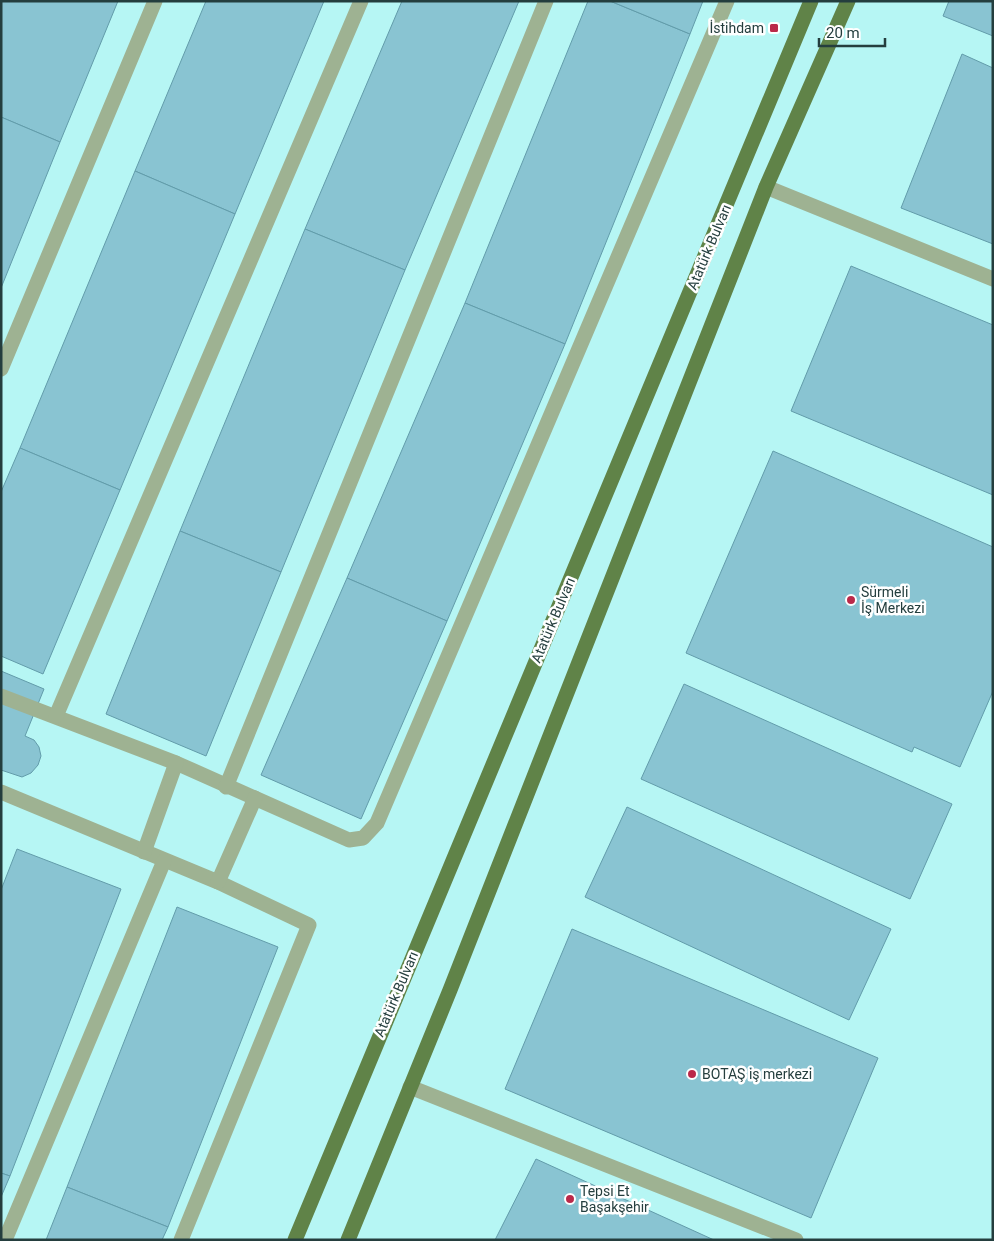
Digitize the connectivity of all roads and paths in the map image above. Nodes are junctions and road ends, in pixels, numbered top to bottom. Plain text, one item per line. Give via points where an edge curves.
1 (155, 1) edge
2 (361, 1) edge
3 (546, 1) edge
4 (727, 1) edge
5 (812, 1) edge
6 (848, 1) edge
7 (766, 187) junction
8 (993, 279) edge
9 (1, 369) edge
10 (1, 696) edge
11 (56, 716) junction
12 (176, 763) junction
13 (226, 787) junction
14 (1, 792) edge
15 (255, 798) junction
16 (144, 852) junction
17 (164, 861) junction
18 (218, 882) junction
19 (410, 1088) junction
20 (5, 1240) edge
21 (181, 1240) edge
22 (295, 1240) edge
23 (348, 1240) edge
24 (796, 1240) edge

1 - 9 street
2 - 11 street
3 - 13 street
4 - 15 street via 378,823 364,838 349,840
5 - 22 main road, Atatürk Bulvarı
6 - 7 main road
7 - 8 street
7 - 19 main road
10 - 11 street
11 - 12 street
12 - 13 street
12 - 16 street
13 - 15 street
14 - 16 street
15 - 18 street
16 - 17 street
17 - 18 street
17 - 20 street
18 - 21 street via 309,925
19 - 23 main road
19 - 24 street

